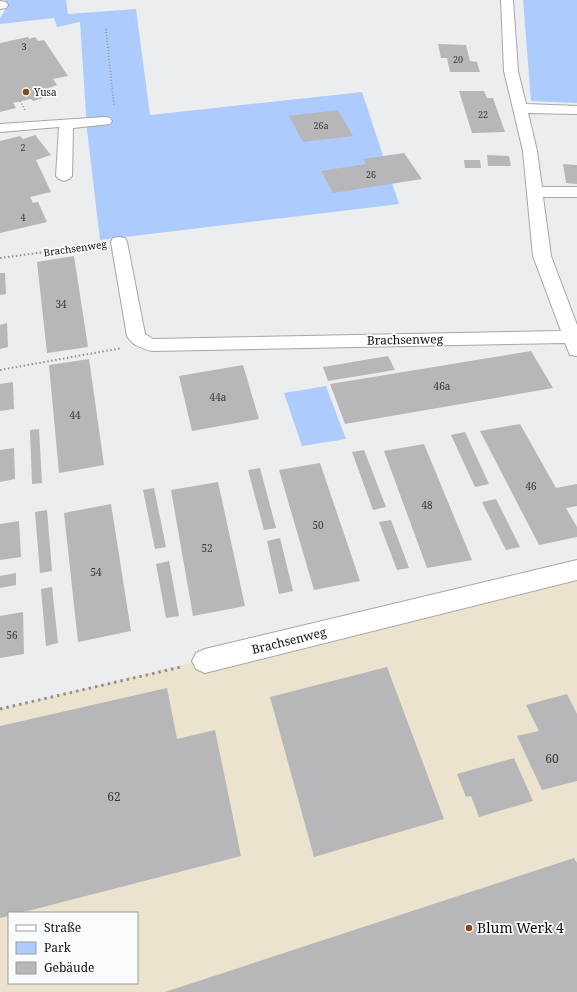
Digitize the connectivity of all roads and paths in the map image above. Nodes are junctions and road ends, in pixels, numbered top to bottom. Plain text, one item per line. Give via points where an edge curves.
1 (507, 0) edge
2 (106, 30) dead end
3 (519, 108) junction
4 (577, 110) edge
5 (105, 121) joint
6 (64, 124) junction
7 (0, 128) edge
8 (64, 176) dead end
9 (534, 192) junction
10 (577, 192) edge
11 (119, 242) joint
12 (0, 258) edge
13 (141, 341) junction
14 (575, 344) edge
15 (0, 370) edge
16 (577, 570) edge
17 (205, 661) joint
18 (0, 709) edge

1 - 3 street, Brachsenweg via 511,71
2 - 5 path via 115,114
3 - 4 street
3 - 9 street, Brachsenweg via 530,151
5 - 6 street
6 - 7 street
6 - 8 street
9 - 10 street
9 - 14 street, Brachsenweg via 542,256
11 - 12 path, Brachsenweg
11 - 13 street, Brachsenweg via 136,336
13 - 14 street, Brachsenweg via 152,344
13 - 15 path via 123,348
16 - 17 street, Brachsenweg
17 - 18 path

